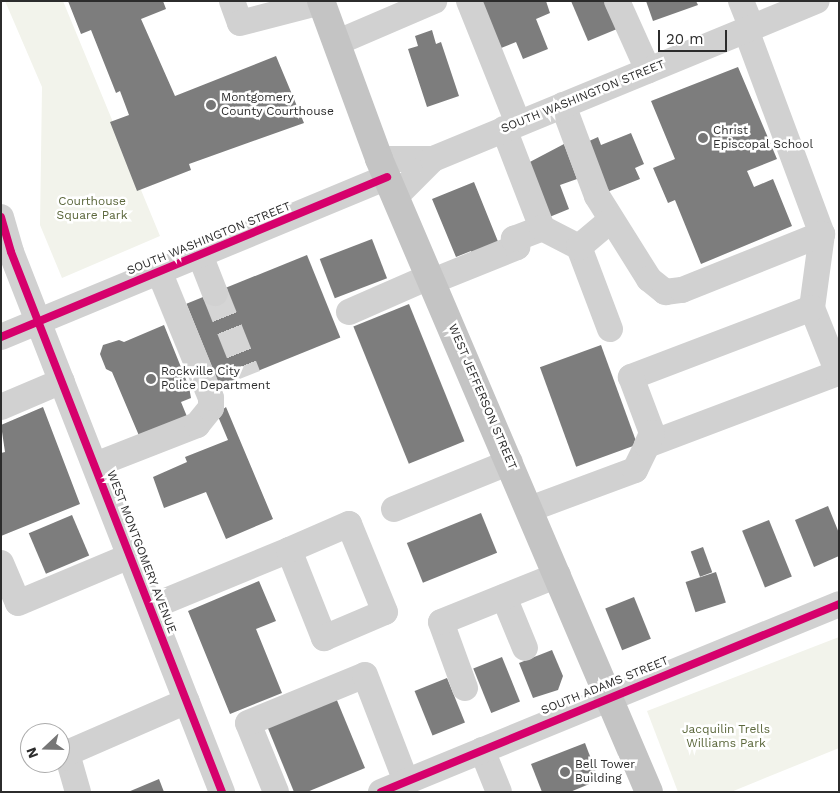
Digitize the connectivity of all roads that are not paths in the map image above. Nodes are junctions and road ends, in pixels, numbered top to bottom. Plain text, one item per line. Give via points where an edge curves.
1 (232, 1) edge
2 (321, 1) edge
3 (434, 1) edge
4 (469, 1) edge
5 (617, 1) edge
6 (741, 1) edge
7 (817, 1) edge
8 (749, 29) junction
9 (336, 43) junction
10 (648, 70) junction
11 (563, 105) junction
12 (511, 126) junction
13 (433, 159) junction
14 (387, 178) junction
15 (1, 217) edge
16 (611, 220) junction
17 (542, 228) junction
18 (822, 234) junction
19 (579, 246) junction
20 (6, 254) edge
21 (200, 254) junction
22 (159, 271) junction
23 (432, 279) junction
24 (215, 293) tunnel mouth
25 (812, 308) junction
26 (349, 312) dead end
27 (39, 321) junction
28 (610, 329) dead end
29 (1, 336) edge
30 (62, 381) junction
31 (1, 407) edge
32 (646, 445) junction
33 (510, 462) junction
34 (95, 465) junction
35 (530, 508) junction
36 (394, 509) dead end
37 (289, 550) dead end
38 (130, 556) junction
39 (1, 563) edge
40 (558, 575) junction
41 (504, 597) junction
42 (839, 604) edge
43 (150, 607) junction
44 (525, 648) dead end
45 (465, 688) dead end
46 (610, 696) junction
47 (187, 701) junction
48 (482, 750) junction
49 (406, 781) junction
50 (78, 792) edge
51 (222, 792) edge
52 (276, 792) edge
53 (381, 792) edge
54 (499, 792) edge
55 (649, 792) edge

1 - 2 street via 240,23
2 - 9 main road, WEST JEFFERSON STREET
3 - 9 street
4 - 12 street
5 - 10 street
6 - 8 street
7 - 8 street, SOUTH WASHINGTON STREET
8 - 10 street, SOUTH WASHINGTON STREET
8 - 18 street
9 - 14 main road, WEST JEFFERSON STREET
10 - 11 street, SOUTH WASHINGTON STREET
11 - 12 street, SOUTH WASHINGTON STREET
11 - 16 street via 597,196
12 - 13 street, SOUTH WASHINGTON STREET
12 - 17 street
13 - 14 street, SOUTH WASHINGTON STREET
13 - 14 street, SOUTH WASHINGTON STREET
14 - 21 street, SOUTH WASHINGTON STREET
14 - 23 main road, WEST JEFFERSON STREET
15 - 20 street, WEST MONTGOMERY AVENUE
16 - 18 street via 649,279 665,292 682,290
16 - 19 street
17 - 19 street
17 - 23 street via 514,239 516,247
18 - 25 street
19 - 28 street
20 - 27 street, WEST MONTGOMERY AVENUE
21 - 22 street, SOUTH WASHINGTON STREET
21 - 24 street
22 - 27 street, SOUTH WASHINGTON STREET
22 - 34 street via 211,398 211,408 197,425
23 - 26 street
23 - 33 main road, WEST JEFFERSON STREET
25 - 32 street via 632,377 652,433
25 - 32 street via 838,372
27 - 29 street, SOUTH WASHINGTON STREET
27 - 30 street, WEST MONTGOMERY AVENUE
30 - 31 street
30 - 34 street, WEST MONTGOMERY AVENUE
32 - 35 street via 635,470
33 - 35 main road, WEST JEFFERSON STREET
33 - 36 street
34 - 38 street, WEST MONTGOMERY AVENUE
35 - 40 main road, WEST JEFFERSON STREET
37 - 43 street
38 - 39 street via 18,603
38 - 43 street, WEST MONTGOMERY AVENUE
40 - 41 street
40 - 46 main road, WEST JEFFERSON STREET
41 - 44 street
41 - 45 street via 441,622
42 - 46 street, SOUTH ADAMS STREET
43 - 47 street, WEST MONTGOMERY AVENUE
46 - 48 street, SOUTH ADAMS STREET
46 - 55 main road, WEST JEFFERSON STREET
47 - 50 street via 72,751 68,758
47 - 51 street, WEST MONTGOMERY AVENUE
48 - 49 street, SOUTH ADAMS STREET
48 - 54 street
49 - 52 street via 365,675 248,724
49 - 53 street, SOUTH ADAMS STREET

